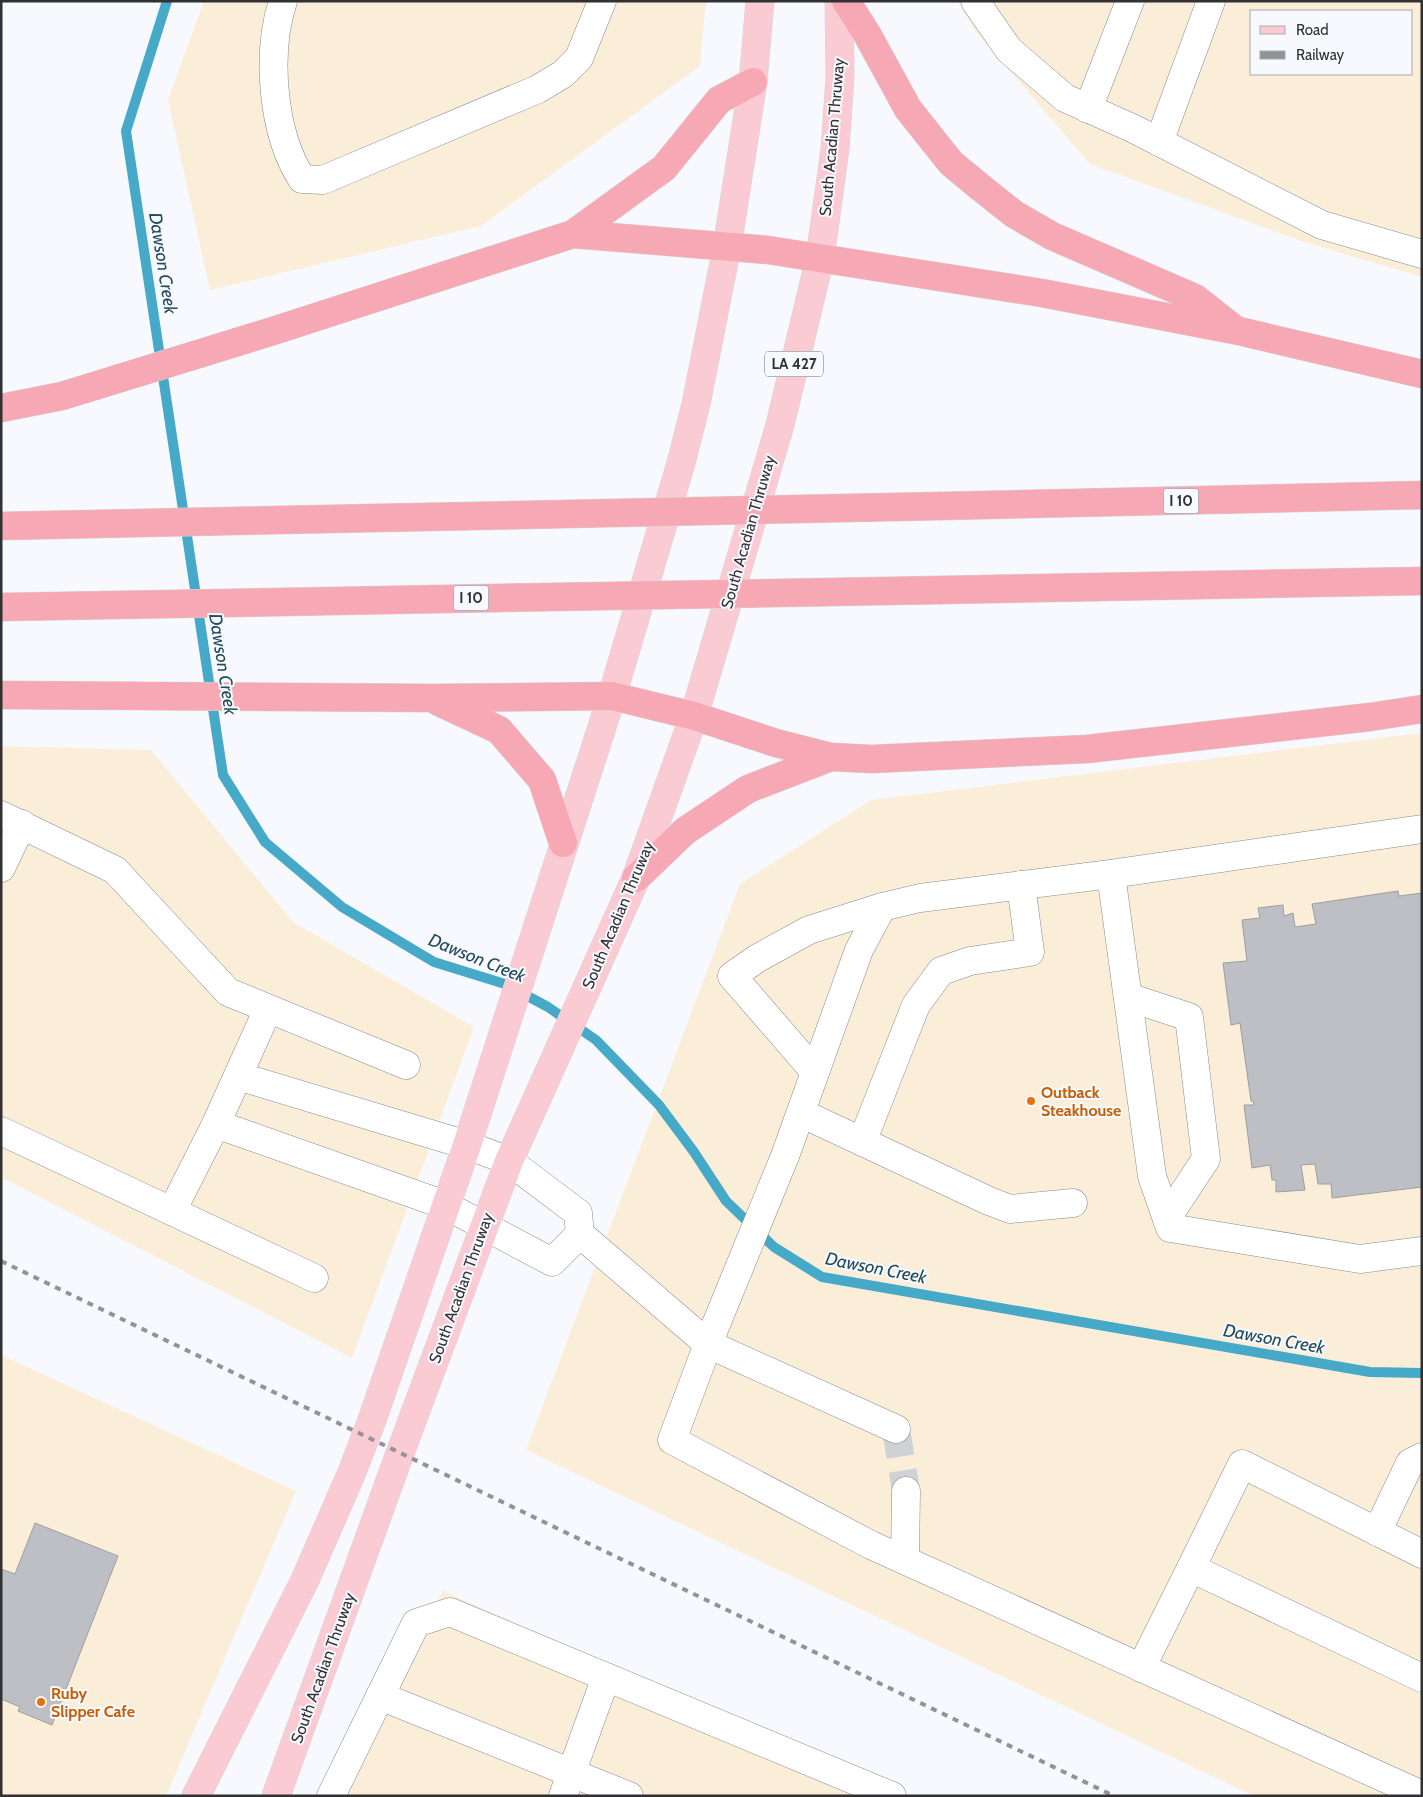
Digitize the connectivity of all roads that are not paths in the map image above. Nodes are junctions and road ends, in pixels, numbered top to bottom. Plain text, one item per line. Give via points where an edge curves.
1 (283, 1) edge
2 (602, 1) edge
3 (760, 1) edge
4 (839, 1) edge
5 (846, 1) edge
6 (975, 1) edge
7 (1130, 1) edge
8 (1210, 1) edge
9 (753, 82) junction
10 (1088, 109) junction
11 (1159, 142) junction
12 (574, 234) junction
13 (727, 247) junction
14 (1422, 254) edge
15 (820, 258) junction
16 (1238, 332) junction
17 (1422, 374) edge
18 (1, 408) edge
19 (1422, 495) edge
20 (1, 526) edge
21 (1422, 581) edge
22 (1, 607) edge
23 (1, 694) edge
24 (612, 696) junction
25 (431, 698) junction
26 (1422, 709) edge
27 (694, 716) junction
28 (831, 757) junction
29 (12, 820) edge
30 (1422, 829) edge
31 (563, 843) junction
32 (1, 868) edge
33 (1111, 874) junction
34 (636, 878) junction
35 (1021, 885) junction
36 (882, 907) junction
37 (1128, 996) junction
38 (268, 1009) junction
39 (406, 1065) dead end
40 (815, 1072) junction
41 (238, 1076) junction
42 (801, 1113) junction
43 (216, 1124) junction
44 (1, 1131) edge
45 (862, 1142) junction
46 (467, 1145) junction
47 (509, 1161) junction
48 (1073, 1203) dead end
49 (446, 1205) junction
50 (172, 1211) junction
51 (1167, 1218) junction
52 (484, 1225) junction
53 (580, 1234) junction
54 (1422, 1251) edge
55 (314, 1278) dead end
56 (708, 1344) junction
57 (896, 1428) dead end
58 (1422, 1457) edge
59 (906, 1491) tunnel mouth
60 (1377, 1532) junction
61 (1422, 1554) edge
62 (905, 1560) junction
63 (1191, 1568) junction
64 (1141, 1668) junction
65 (606, 1677) junction
66 (1422, 1678) edge
67 (380, 1696) junction
68 (567, 1784) edge
69 (1422, 1795) edge
70 (196, 1796) edge
71 (276, 1796) edge
72 (331, 1796) edge
73 (628, 1796) edge
74 (892, 1796) edge

1 - 2 lane via 278,17 273,94 290,161 302,179 322,180 538,89 562,74 579,58
3 - 9 main road
4 - 15 main road, South Acadian Thruway / LA 427 via 840,86
5 - 16 highway via 908,109 951,163 1014,214 1052,236 1195,298
6 - 10 lane via 1009,50 1065,98
7 - 10 lane
8 - 11 lane
9 - 12 highway via 719,100 664,168
9 - 13 main road
10 - 11 lane
11 - 14 lane via 1322,225
12 - 13 highway
12 - 18 highway via 62,396
13 - 15 highway
13 - 24 main road via 686,446
15 - 16 highway via 1042,293
15 - 27 main road, South Acadian Thruway / LA 427 via 780,425
16 - 17 highway
19 - 20 highway, I 10, bridge
21 - 22 highway, I 10, bridge
23 - 25 highway
24 - 25 highway
24 - 27 highway
24 - 31 main road
25 - 31 highway via 499,730 542,780
26 - 28 highway via 1370,718 1087,750 872,759
27 - 28 highway
27 - 34 main road, South Acadian Thruway / LA 427
28 - 34 highway via 748,789 685,831
29 - 32 lane
29 - 38 lane via 115,870 228,992
30 - 33 lane
31 - 46 main road
33 - 35 lane
33 - 37 lane
34 - 47 main road, South Acadian Thruway / LA 427
35 - 36 lane via 920,898
35 - 45 lane via 1030,952 970,961 942,971 916,1005
36 - 40 lane via 859,950
36 - 40 lane via 809,930 732,976
37 - 51 lane via 1152,1176
37 - 51 lane via 1188,1017 1206,1159
38 - 39 lane
38 - 41 lane
40 - 42 lane
41 - 43 lane
41 - 46 lane
42 - 45 lane
42 - 56 lane
43 - 49 lane
43 - 50 lane
44 - 50 lane
45 - 48 lane via 1010,1209
46 - 47 lane
46 - 49 main road
47 - 52 main road, South Acadian Thruway / LA 427
47 - 53 lane via 578,1213
49 - 52 lane
49 - 70 main road via 352,1472 304,1580
50 - 55 lane
51 - 54 lane via 1170,1228 1360,1259
52 - 53 lane via 552,1262
52 - 71 main road, South Acadian Thruway / LA 427
53 - 56 lane
56 - 57 lane
56 - 62 lane via 672,1440
58 - 60 lane via 1410,1463
59 - 62 lane
60 - 61 lane
60 - 63 lane via 1242,1464
62 - 64 lane
63 - 64 lane
63 - 66 lane
64 - 69 lane
65 - 67 lane via 450,1612 416,1624
65 - 68 lane
65 - 74 lane
67 - 68 lane
67 - 72 lane
68 - 73 lane

